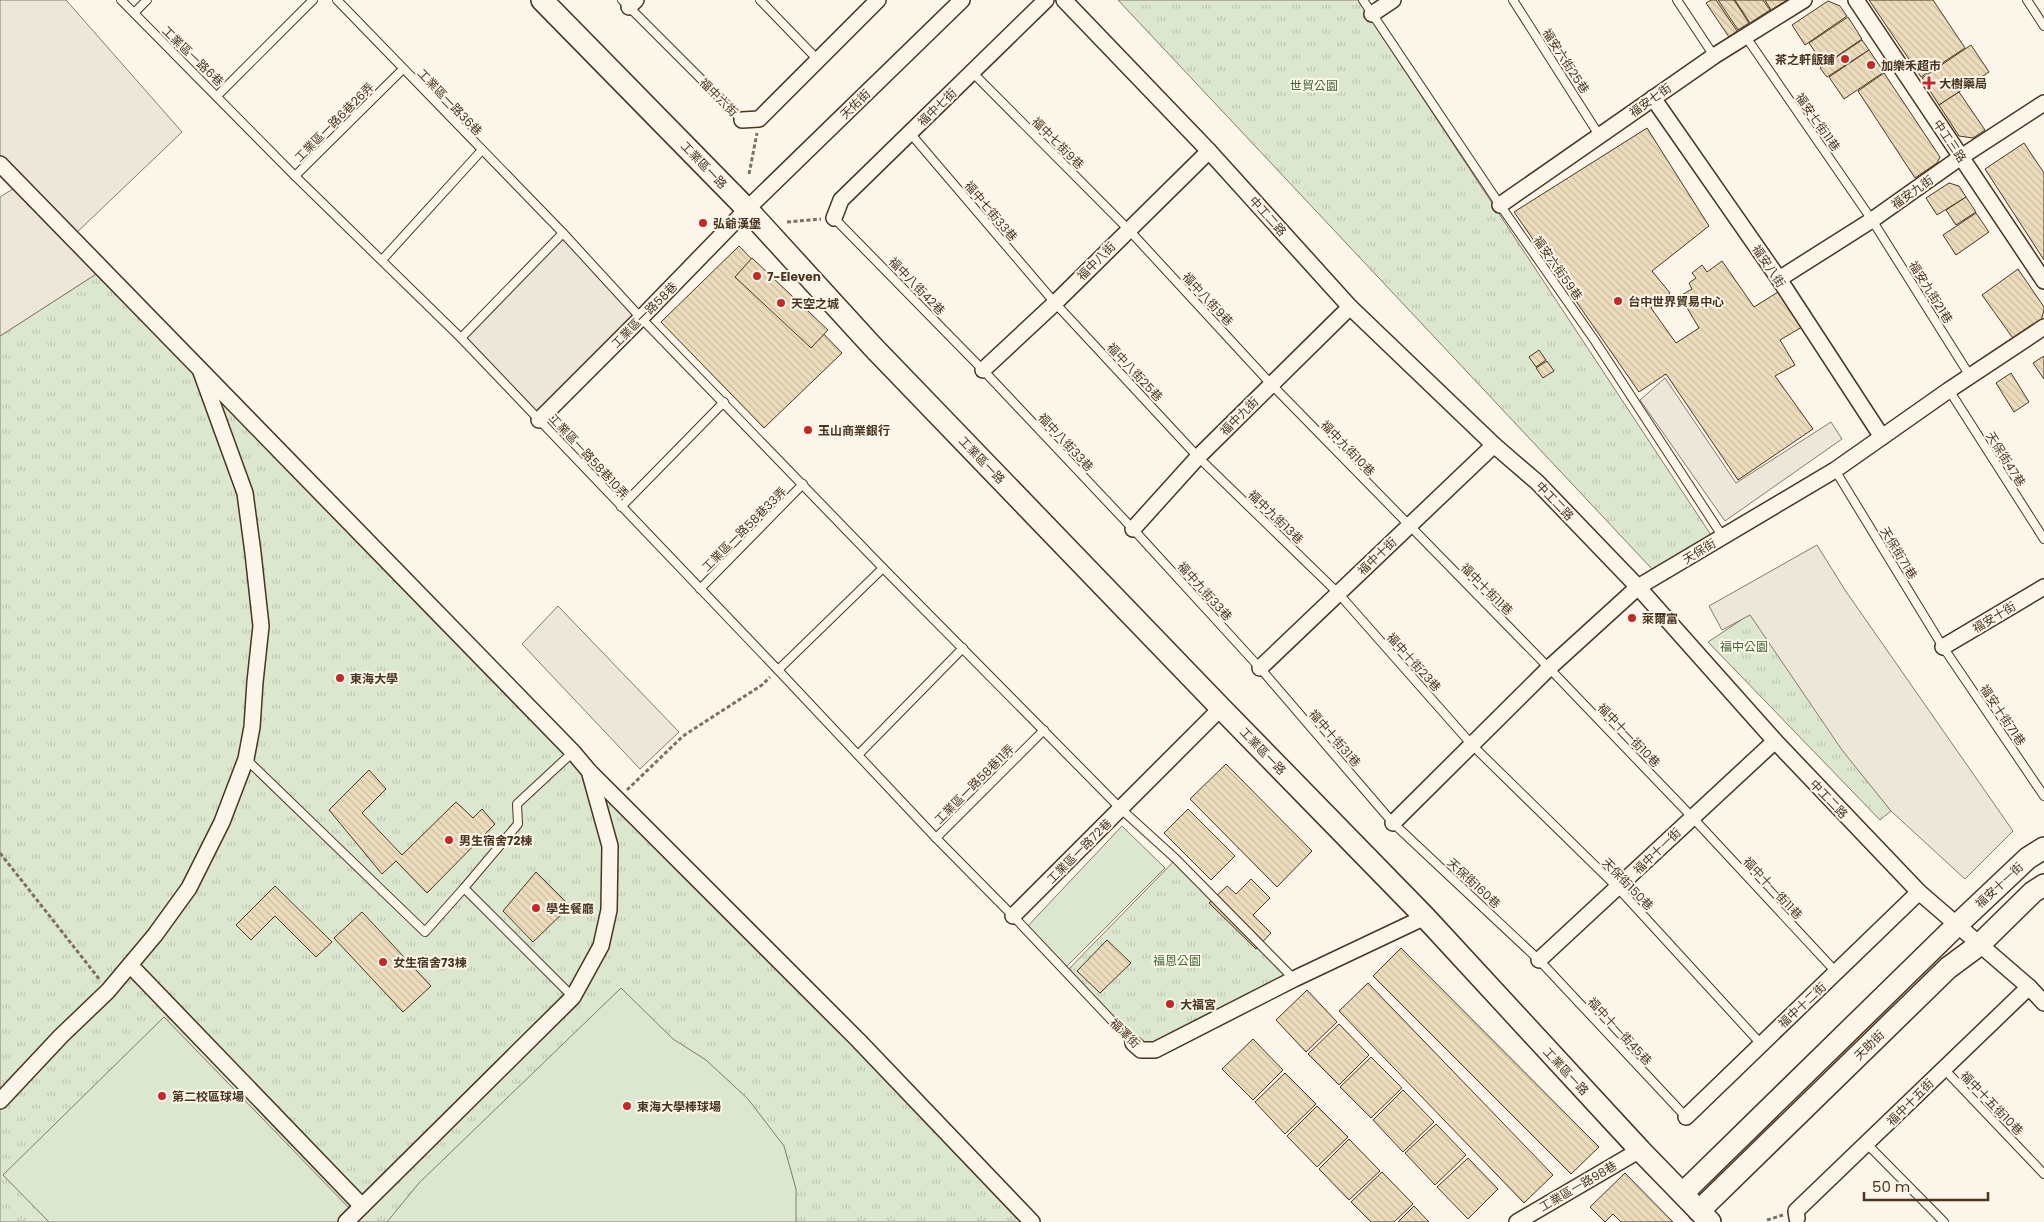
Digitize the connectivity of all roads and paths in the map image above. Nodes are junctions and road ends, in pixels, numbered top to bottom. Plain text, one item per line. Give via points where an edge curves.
1 (121, 0) edge
2 (147, 0) edge
3 (313, 0) edge
4 (337, 0) edge
5 (542, 0) edge
6 (760, 0) edge
7 (878, 0) edge
8 (962, 0) edge
9 (1046, 0) edge
10 (1064, 0) edge
11 (1363, 0) edge
12 (1393, 0) edge
13 (1513, 0) edge
14 (1678, 0) edge
15 (1804, 0) edge
16 (1856, 0) edge
17 (2027, 0) edge
18 (629, 2) edge
19 (134, 13) junction
20 (1372, 14) junction
21 (2044, 26) edge
22 (1746, 36) junction
23 (1714, 56) junction
24 (818, 60) junction
25 (403, 69) junction
26 (972, 73) junction
27 (217, 96) junction
28 (1653, 98) junction
29 (2044, 103) edge
30 (759, 119) junction
31 (742, 120) joint
32 (910, 133) junction
33 (1599, 135) junction
34 (482, 150) junction
35 (1209, 151) junction
36 (1961, 157) junction
37 (0, 164) edge
38 (749, 174) dead end
39 (295, 176) junction
40 (1500, 205) junction
41 (747, 209) junction
42 (834, 218) junction
43 (1872, 220) junction
44 (787, 222) dead end
45 (1128, 229) junction
46 (563, 233) junction
47 (382, 260) junction
48 (1779, 279) junction
49 (2044, 281) edge
50 (1055, 303) junction
51 (1350, 307) junction
52 (641, 318) junction
53 (2044, 327) edge
54 (461, 338) junction
55 (198, 366) junction
56 (983, 370) junction
57 (1970, 376) junction
58 (1271, 384) junction
59 (1949, 390) junction
60 (724, 402) junction
61 (539, 420) junction
62 (1882, 437) junction
63 (1494, 445) junction
64 (1198, 456) junction
65 (1835, 470) junction
66 (803, 484) junction
67 (621, 507) junction
68 (1409, 526) junction
69 (1133, 529) junction
70 (1723, 537) junction
71 (2044, 539) edge
72 (883, 568) junction
73 (1638, 587) junction
74 (2044, 587) edge
75 (700, 589) junction
76 (1338, 594) junction
77 (1943, 647) junction
78 (963, 648) junction
79 (1260, 668) junction
80 (1549, 668) junction
81 (778, 670) junction
82 (1221, 708) junction
83 (1044, 730) junction
84 (1775, 741) junction
85 (1473, 746) junction
86 (573, 752) junction
87 (858, 755) junction
88 (246, 759) junction
89 (589, 771) junction
90 (2044, 796) edge
91 (617, 798) junction
92 (1121, 809) junction
93 (1692, 817) junction
94 (1393, 823) junction
95 (936, 838) junction
96 (2044, 848) edge
97 (0, 853) edge
98 (2044, 885) edge
99 (464, 888) junction
100 (1618, 888) junction
101 (1919, 892) junction
102 (1013, 916) junction
103 (1425, 917) junction
104 (1957, 925) junction
105 (1979, 945) junction
106 (1539, 960) junction
107 (130, 965) junction
108 (1836, 973) junction
109 (1294, 979) junction
110 (2029, 987) junction
111 (108, 992) junction
112 (573, 997) junction
113 (2044, 1003) edge
114 (1133, 1043) joint
115 (1761, 1044) junction
116 (1944, 1069) junction
117 (0, 1100) edge
118 (1686, 1118) joint
119 (1867, 1144) junction
120 (1640, 1150) junction
121 (2044, 1174) edge
122 (1683, 1194) junction
123 (362, 1206) junction
124 (1704, 1216) edge
125 (1799, 1220) edge
126 (346, 1222) edge
127 (1032, 1222) edge
128 (1517, 1222) edge
129 (1944, 1222) edge

1 - 19 lane, 工業區一路6巷
2 - 19 lane
3 - 27 lane, 工業區一路6巷
4 - 25 lane
5 - 41 street, 工業區一路
6 - 24 lane
7 - 24 street
8 - 41 street, 天佑街
9 - 26 street, 福中七街
10 - 35 street, 中工二路
11 - 20 lane, 福安六街59巷
12 - 20 street
13 - 33 lane, 福安六街25巷
14 - 23 lane
15 - 22 street, 福安七街
16 - 36 street, 中工三路
17 - 21 lane
18 - 31 lane, 福中六街
19 - 27 lane, 工業區一路6巷
20 - 40 lane, 福安六街59巷
22 - 23 street, 福安七街
22 - 43 lane, 福安七街11巷
23 - 28 street, 福安七街
24 - 30 street
25 - 34 lane, 工業區一路36巷
25 - 39 lane, 工業區一路6巷26弄
26 - 32 street, 福中七街
26 - 45 lane, 福中七街9巷
27 - 39 lane, 工業區一路6巷26弄
28 - 33 street, 福安七街
28 - 48 street, 福安八街
29 - 36 street, 福安九街
30 - 31 street, 福中六街
30 - 38 path
32 - 42 street, 福中七街 via 841,200
32 - 50 lane, 福中七街33巷
33 - 40 street, 福安七街
34 - 46 lane
34 - 47 lane
35 - 45 street, 福中八街
35 - 51 street, 中工二路
36 - 43 street, 福安九街
36 - 49 street, 中工三路
37 - 55 street
39 - 47 lane, 工業區一路58巷10弄
40 - 70 lane, 福安六街59巷 via 1595,341
41 - 52 street, 工業區一路58巷
41 - 82 street, 工業區一路 via 880,354
42 - 44 path
42 - 56 lane, 福中八街42巷
43 - 48 street, 福安九街
43 - 57 lane, 福安九街21巷
45 - 50 street, 福中八街
45 - 58 lane, 福中八街9巷
46 - 52 lane
46 - 54 lane
47 - 54 lane, 工業區一路58巷10弄
48 - 62 street, 福安八街
50 - 56 street, 福中八街
50 - 64 lane, 福中八街25巷
51 - 58 street, 福中九街
51 - 63 street, 中工二路
52 - 60 lane
52 - 61 street, 工業區一路58巷
53 - 57 street, 天保街
54 - 61 lane, 工業區一路58巷10弄
55 - 86 street
55 - 88 street via 245,493 253,553 261,626
56 - 69 lane, 福中八街33巷
57 - 59 street, 天保街
58 - 64 street, 福中九街
58 - 68 lane, 福中九街10巷
59 - 62 street, 天保街
59 - 71 lane, 天保街47巷
60 - 66 lane
60 - 67 lane
61 - 67 lane, 工業區一路58巷10弄
62 - 65 street, 天保街
63 - 68 street, 福中十街
63 - 73 street, 中工二路 via 1537,482
64 - 69 street, 福中九街
64 - 76 lane, 福中九街13巷
65 - 70 street, 天保街
65 - 77 lane, 天保街71巷
66 - 72 lane
66 - 75 lane, 工業區一路58巷33弄
67 - 75 lane, 工業區一路58巷10弄
68 - 76 street, 福中十街
68 - 80 lane, 福中十街11巷
69 - 79 lane, 福中九街33巷
70 - 73 street, 天保街
72 - 78 lane
72 - 81 lane
73 - 80 street, 天保街
73 - 84 street, 中工二路
74 - 77 street, 福安十街
75 - 81 lane, 工業區一路58巷11弄
76 - 79 street, 福中十街
76 - 85 lane, 福中十街23巷
77 - 90 lane, 福安十街71巷
78 - 83 lane
78 - 87 lane
79 - 94 lane, 福中十街31巷
80 - 85 street, 天保街
80 - 93 lane, 福中十一街10巷
81 - 87 lane, 工業區一路58巷11弄
81 - 91 path via 762,685 683,736
82 - 92 street, 工業區一路72巷
82 - 103 street, 工業區一路
83 - 92 lane
83 - 95 lane, 工業區一路58巷11弄
84 - 93 street, 福中十一街
84 - 101 street, 中工二路
85 - 94 street, 天保街
85 - 100 lane, 天保街150巷
86 - 89 street
86 - 99 lane via 517,804 518,824
87 - 95 lane, 工業區一路58巷11弄
88 - 99 lane via 425,932
88 - 107 street via 222,822 189,888
89 - 91 street
89 - 112 street via 610,846 609,910 601,946
91 - 127 street via 858,1040
92 - 102 street, 工業區一路72巷
92 - 109 lane via 1176,859
93 - 100 street, 福中十一街
93 - 108 lane, 福中十一街11巷
94 - 106 lane, 天保街160巷
95 - 102 lane
96 - 104 street, 福安十一街 via 2028,858
97 - 111 path
98 - 105 street, 天助街
99 - 112 lane
100 - 106 street, 福中十一街
100 - 115 lane, 天保街150巷
101 - 104 street, 中工二路
101 - 108 street, 福中十二街
102 - 114 lane, 福澤街
103 - 109 street
103 - 120 street, 工業區一路
104 - 105 street, 中工二路
104 - 122 street, 天助街
105 - 110 street, 中工二路
105 - 124 street, 天助街 via 1948,968
106 - 118 lane, 福中十一街45巷
107 - 111 street
107 - 123 street
108 - 115 street, 福中十二街
109 - 114 street, 福澤街 via 1155,1050 1141,1050
110 - 113 street, 中工二路
110 - 116 street, 福中十五街
111 - 117 street
112 - 123 street
115 - 118 street, 福中十二街
116 - 119 street, 福中十五街
116 - 121 lane, 福中十五街10巷
119 - 125 street, 福中十五街 via 1796,1211
119 - 129 lane
120 - 122 street, 工業區一路
120 - 128 street, 工業區一路98巷
122 - 124 street, 工業區一路
123 - 126 street

